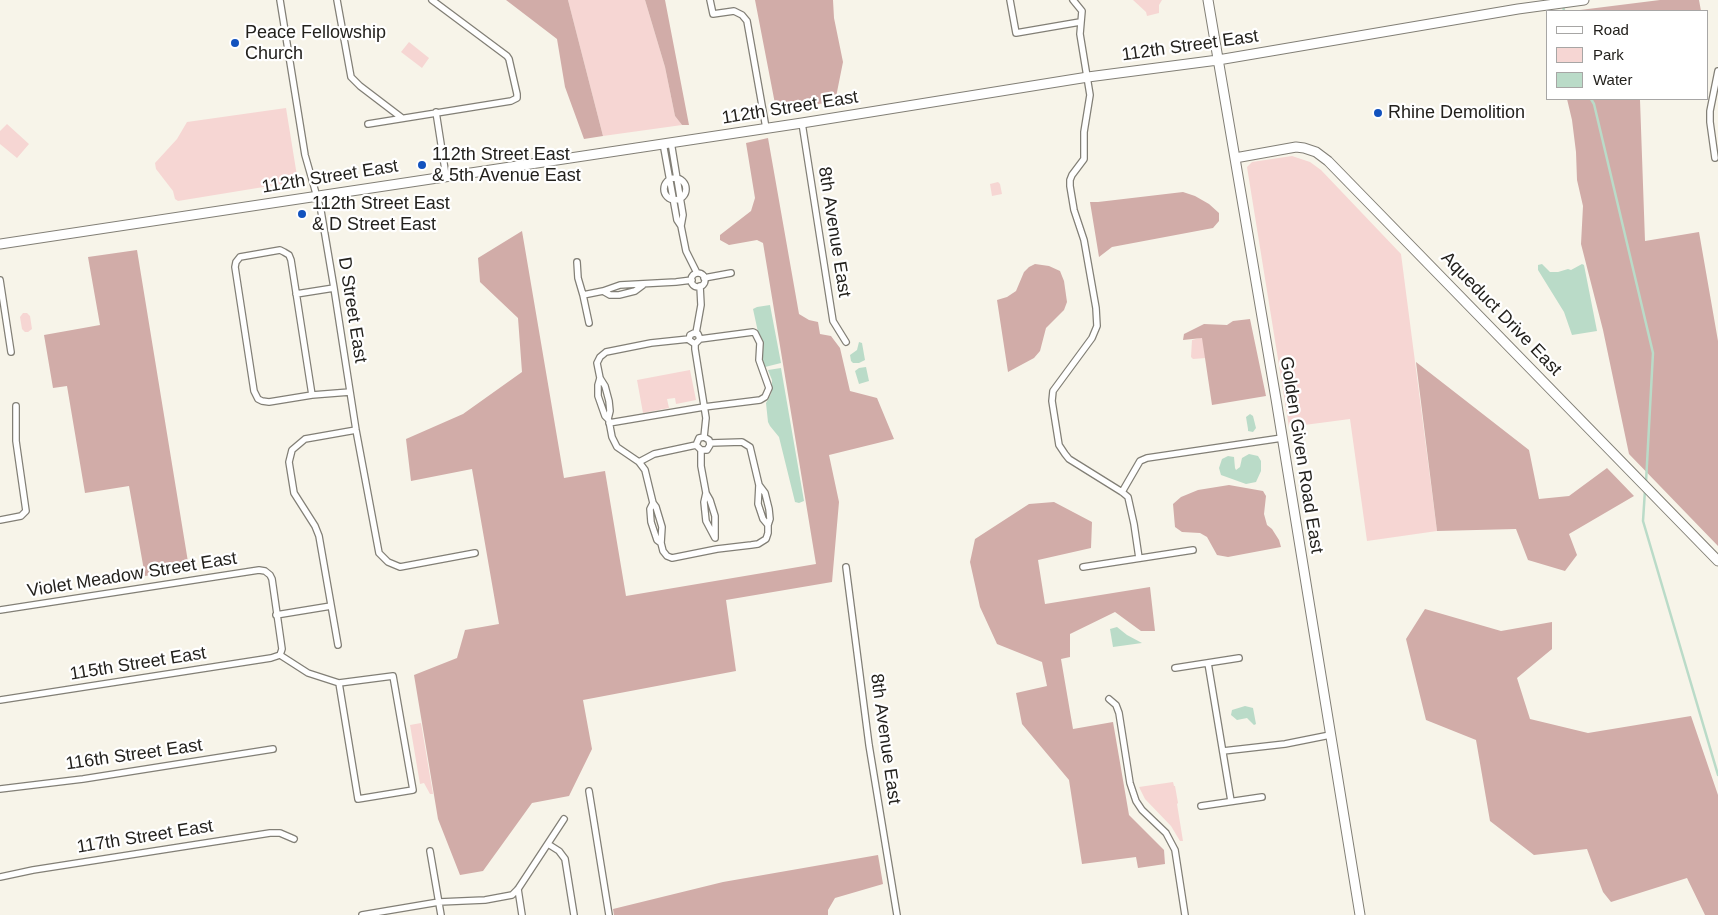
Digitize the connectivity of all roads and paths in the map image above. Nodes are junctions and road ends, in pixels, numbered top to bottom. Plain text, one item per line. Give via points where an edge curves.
1 (280, 0) edge
2 (337, 0) edge
3 (432, 0) edge
4 (710, 0) edge
5 (1010, 0) edge
6 (1073, 0) edge
7 (1208, 0) edge
8 (1584, 0) edge
9 (1080, 22) junction
10 (1218, 60) junction
11 (1718, 71) edge
12 (1088, 78) junction
13 (436, 112) junction
14 (402, 118) junction
15 (802, 123) junction
16 (368, 124) dead end
17 (766, 128) junction
18 (667, 143) junction
19 (1235, 158) junction
20 (1715, 158) dead end
21 (446, 176) junction
22 (677, 179) junction
23 (670, 180) junction
24 (316, 196) junction
25 (680, 198) junction
26 (673, 200) junction
27 (681, 226) junction
28 (0, 244) edge
29 (577, 262) dead end
30 (697, 273) junction
31 (732, 273) dead end
32 (704, 278) junction
33 (0, 280) edge
34 (692, 280) junction
35 (643, 285) junction
36 (700, 286) junction
37 (334, 288) junction
38 (604, 291) junction
39 (296, 294) junction
40 (583, 295) junction
41 (589, 323) dead end
42 (696, 333) junction
43 (689, 339) junction
44 (700, 339) junction
45 (846, 342) dead end
46 (695, 344) junction
47 (11, 352) dead end
48 (600, 378) junction
49 (350, 392) junction
50 (312, 395) junction
51 (16, 406) dead end
52 (704, 407) junction
53 (609, 421) junction
54 (356, 430) junction
55 (704, 437) junction
56 (1282, 438) junction
57 (710, 442) junction
58 (696, 445) junction
59 (701, 450) junction
60 (639, 462) junction
61 (759, 485) junction
62 (1122, 492) junction
63 (652, 503) junction
64 (0, 520) edge
65 (768, 525) junction
66 (660, 543) junction
67 (717, 548) junction
68 (1193, 550) dead end
69 (475, 553) dead end
70 (1139, 558) junction
71 (1718, 560) edge
72 (846, 567) dead end
73 (1084, 567) dead end
74 (331, 606) junction
75 (0, 610) edge
76 (276, 615) junction
77 (338, 645) dead end
78 (280, 655) junction
79 (1238, 658) dead end
80 (1208, 663) junction
81 (1175, 668) dead end
82 (339, 683) junction
83 (1110, 699) dead end
84 (0, 700) edge
85 (1330, 735) junction
86 (273, 749) dead end
87 (1223, 751) junction
88 (0, 789) edge
89 (589, 792) dead end
90 (1262, 797) dead end
91 (1231, 801) junction
92 (1202, 806) dead end
93 (564, 819) dead end
94 (294, 839) dead end
95 (548, 844) junction
96 (430, 851) dead end
97 (0, 877) edge
98 (518, 888) junction
99 (439, 902) junction
100 (362, 915) edge
101 (441, 915) edge
102 (522, 915) edge
103 (574, 915) edge
104 (609, 915) edge
105 (898, 915) edge
106 (1185, 915) edge
107 (1360, 915) edge

1 - 24 street, D Street East via 305,155
2 - 14 street via 351,77
3 - 13 street via 507,56 517,94 517,98 511,101
4 - 17 street via 713,14 736,12 747,21
5 - 9 street via 1016,33
6 - 9 street via 1082,11
7 - 10 main road, Golden Given Road East
8 - 10 main road, 112th Street East
9 - 12 street
10 - 12 main road, 112th Street East
10 - 19 main road, Golden Given Road East
11 - 20 street via 1710,111
12 - 15 main road, 112th Street East
12 - 62 street via 1090,95 1084,132 1084,159 1072,175 1070,186 1084,240 1097,326 1092,338 1053,391 1052,401 1059,444 1065,454
13 - 14 street
13 - 21 street
14 - 16 street
15 - 17 main road, 112th Street East
15 - 45 street, 8th Avenue East via 833,322
17 - 18 main road, 112th Street East
18 - 21 main road, 112th Street East
18 - 22 street
18 - 23 street
19 - 56 main road, Golden Given Road East
19 - 71 main road, Aqueduct Drive East via 1296,147 1316,152 1328,160
21 - 24 main road, 112th Street East
22 - 23 street
22 - 25 street via 686,188
23 - 26 street via 664,191
24 - 28 main road, 112th Street East
24 - 37 street, D Street East
25 - 26 street
25 - 27 street
26 - 27 street via 676,220
27 - 30 street via 686,251
29 - 40 street
30 - 32 street
30 - 34 street
31 - 32 street
32 - 36 street
33 - 47 street
34 - 35 street
34 - 36 street
35 - 38 street via 620,285
35 - 38 street via 619,295
36 - 42 street via 701,305
37 - 39 street
37 - 49 street, D Street East
38 - 40 street
39 - 50 street
39 - 50 street via 291,260 285,252 246,255 236,262 254,391 258,399 268,402
40 - 41 street
42 - 43 street
42 - 44 street
43 - 46 street
43 - 48 street via 606,352 597,363
44 - 46 street
44 - 52 street via 752,332 759,340 759,360 768,383 765,397 760,400
46 - 52 street
48 - 53 street via 609,401
48 - 53 street via 598,396
49 - 50 street
49 - 54 street, D Street East
51 - 64 street via 16,441 26,510 21,516
52 - 53 street
52 - 55 street
53 - 60 street via 617,447
54 - 69 street, D Street East via 380,553 388,562 400,566
54 - 74 street via 305,439 290,455 289,471 294,493 319,536
55 - 57 street
55 - 58 street via 697,440
56 - 62 street via 1147,458 1140,461
56 - 85 main road, Golden Given Road East
57 - 59 street via 707,450
57 - 61 street via 742,442 750,447
58 - 59 street
58 - 60 street via 654,454
59 - 67 street via 706,521
60 - 63 street via 648,478
61 - 65 street via 769,509
61 - 65 street via 758,504 762,519
62 - 70 street via 1129,501
63 - 66 street via 662,527
63 - 66 street via 651,522
65 - 67 street via 767,536 758,544
66 - 67 street via 665,554 672,558
68 - 70 street
70 - 73 street
72 - 105 street, 8th Avenue East via 868,744
74 - 76 street
74 - 77 street
75 - 76 street, Violet Meadow Street East via 259,570 268,572 272,579
76 - 78 street via 282,649
78 - 82 street via 308,673
78 - 84 street, 115th Street East
79 - 80 street
80 - 81 street
80 - 87 street
82 - 82 street via 358,799 412,790 392,676
83 - 106 street via 1120,713 1130,783 1136,801 1166,833 1175,850
85 - 87 street
85 - 107 main road, Golden Given Road East
86 - 88 street, 116th Street East
87 - 91 street
89 - 104 street
90 - 91 street
91 - 92 street
93 - 95 street
94 - 97 street, 117th Street East via 270,833
95 - 98 street
95 - 103 street via 560,851 565,859
96 - 99 street
98 - 99 street via 509,896
98 - 102 street
99 - 100 street
99 - 101 street

